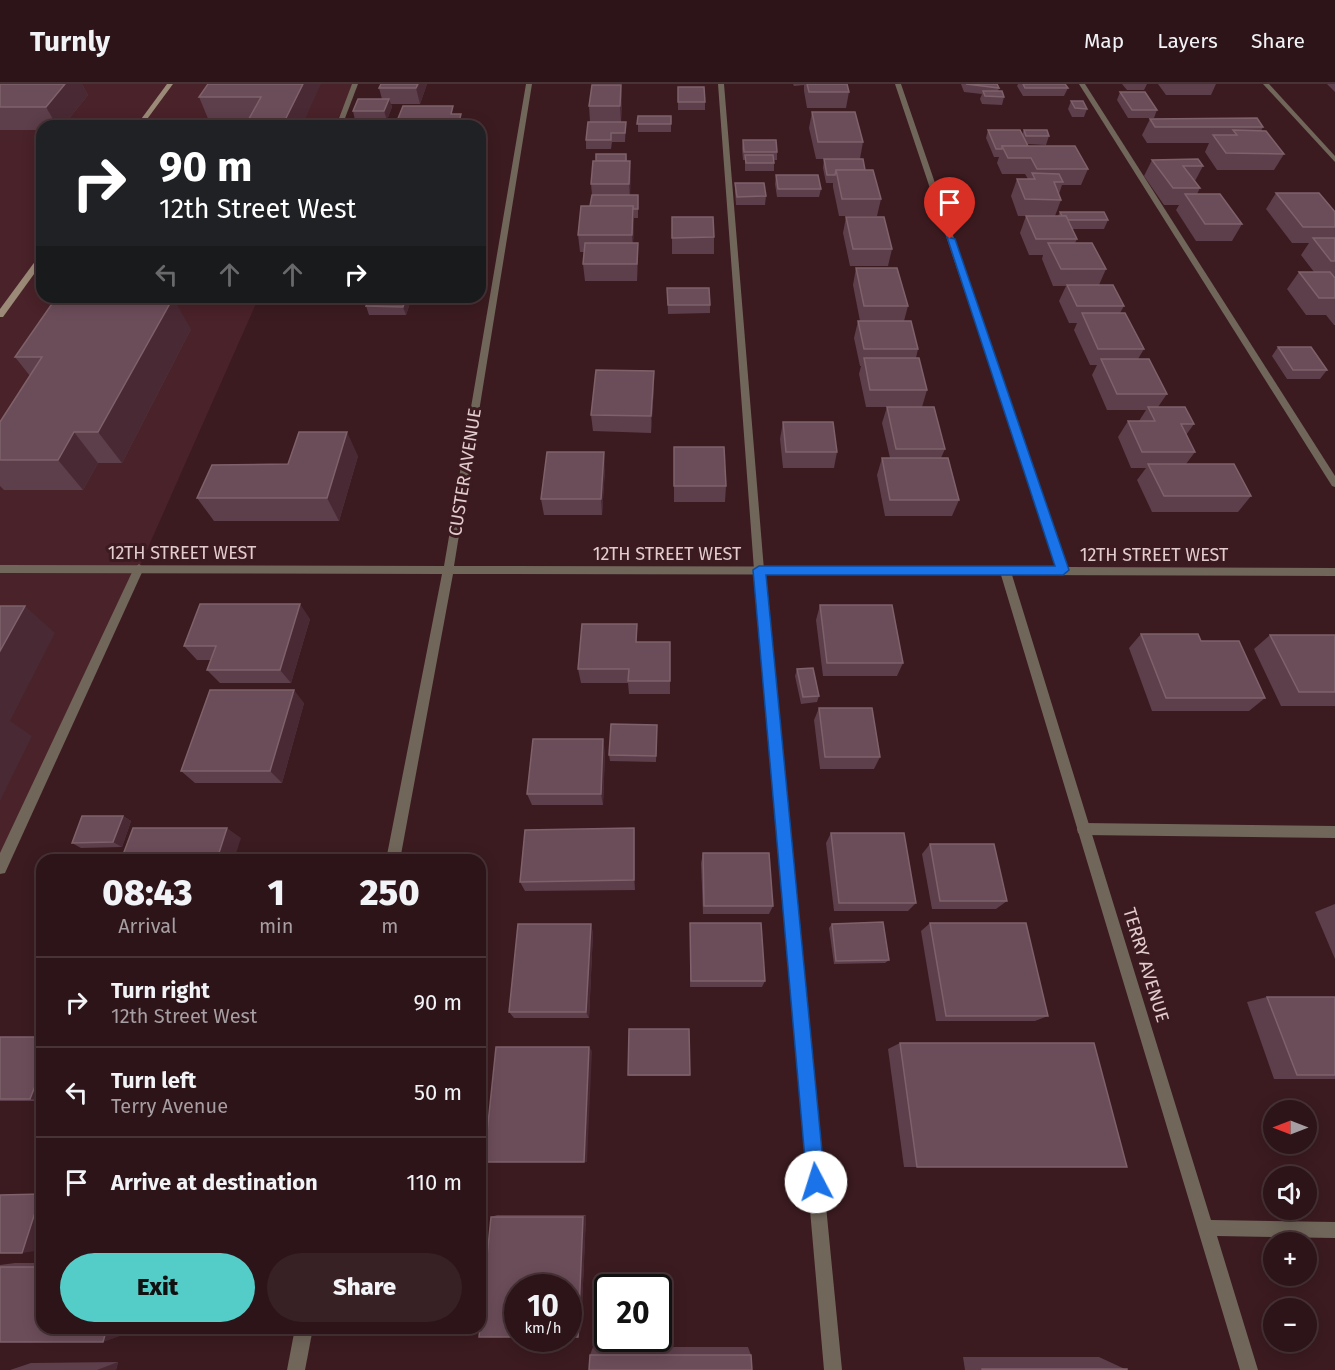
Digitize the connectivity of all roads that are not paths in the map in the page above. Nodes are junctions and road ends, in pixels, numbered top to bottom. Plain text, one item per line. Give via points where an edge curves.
1 (170, 84) edge
2 (355, 84) edge
3 (529, 84) edge
4 (721, 84) edge
5 (898, 84) edge
6 (1082, 84) edge
7 (1266, 84) edge
8 (143, 120) edge
9 (341, 120) edge
10 (1335, 160) edge
11 (36, 266) edge
12 (0, 315) edge
13 (1335, 484) edge
14 (139, 568) junction
15 (0, 569) edge
16 (759, 570) junction
17 (1063, 570) junction
18 (448, 571) junction
19 (1005, 572) junction
20 (1335, 572) edge
21 (1083, 829) junction
22 (1335, 832) edge
23 (394, 854) edge
24 (0, 868) edge
25 (1207, 1228) junction
26 (1335, 1230) edge
27 (303, 1334) edge
28 (296, 1370) edge
29 (833, 1370) edge
30 (1249, 1370) edge

1 - 8 main road
2 - 9 street
3 - 18 street, CUSTER AVENUE
4 - 16 street
5 - 17 street
6 - 13 street
7 - 10 street
11 - 12 main road
14 - 15 street, 12TH STREET WEST
14 - 18 street, 12TH STREET WEST
14 - 24 street
16 - 18 street, 12TH STREET WEST
16 - 19 street, 12TH STREET WEST
16 - 29 street
17 - 19 street, 12TH STREET WEST
17 - 20 street, 12TH STREET WEST
18 - 23 street, CUSTER AVENUE
19 - 21 street, TERRY AVENUE
21 - 22 street
21 - 25 street, TERRY AVENUE
25 - 26 street
25 - 30 street, TERRY AVENUE
27 - 28 street

